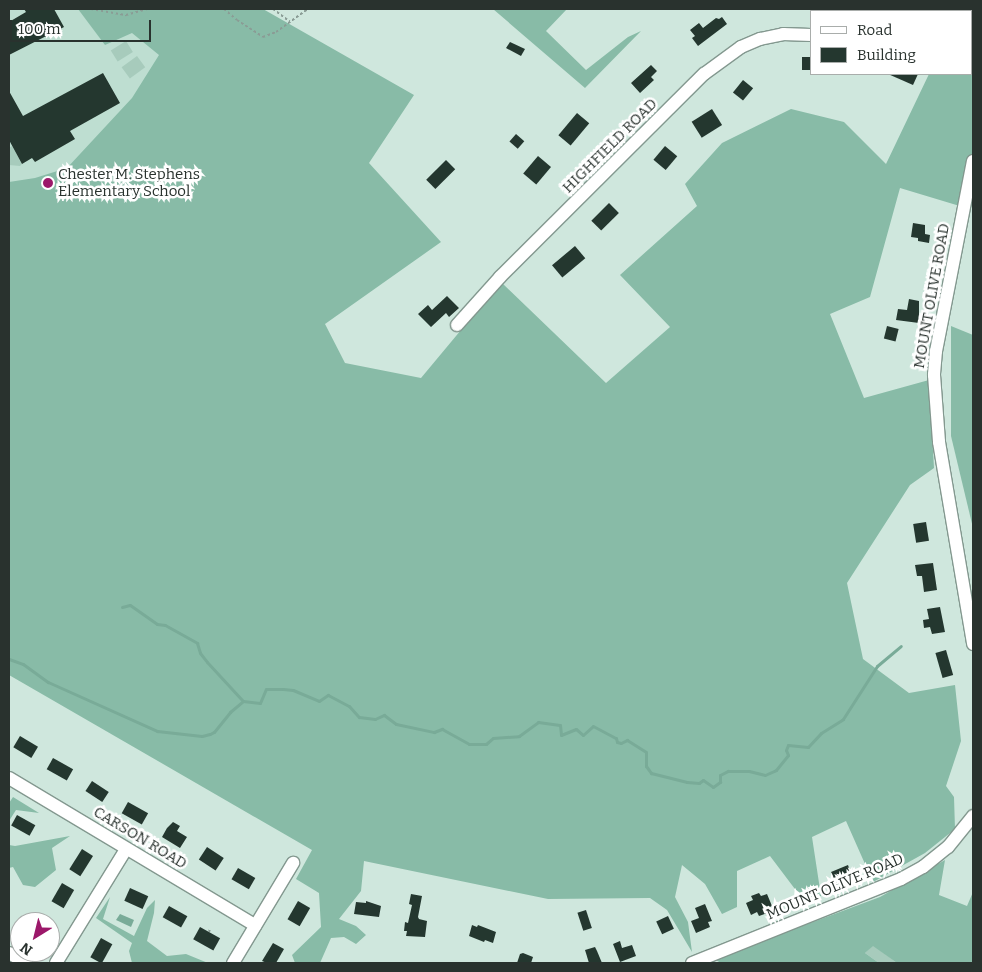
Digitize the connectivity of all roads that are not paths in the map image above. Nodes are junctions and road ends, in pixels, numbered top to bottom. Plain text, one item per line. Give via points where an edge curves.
1 (810, 34) edge
2 (973, 161) edge
3 (457, 325) dead end
4 (973, 644) edge
5 (9, 778) edge
6 (973, 816) edge
7 (126, 849) junction
8 (293, 863) dead end
9 (255, 925) junction
10 (9, 953) edge
11 (26, 963) edge
12 (56, 963) edge
13 (233, 963) edge
14 (692, 963) edge

1 - 3 street, HIGHFIELD ROAD via 783,34 760,39 741,47 711,69 500,277
2 - 4 street, MOUNT OLIVE ROAD via 934,375 939,442
5 - 7 street, CARSON ROAD
6 - 14 street, MOUNT OLIVE ROAD via 948,847 901,879
7 - 9 street, CARSON ROAD
7 - 12 street
8 - 9 street
9 - 13 street
10 - 11 street

